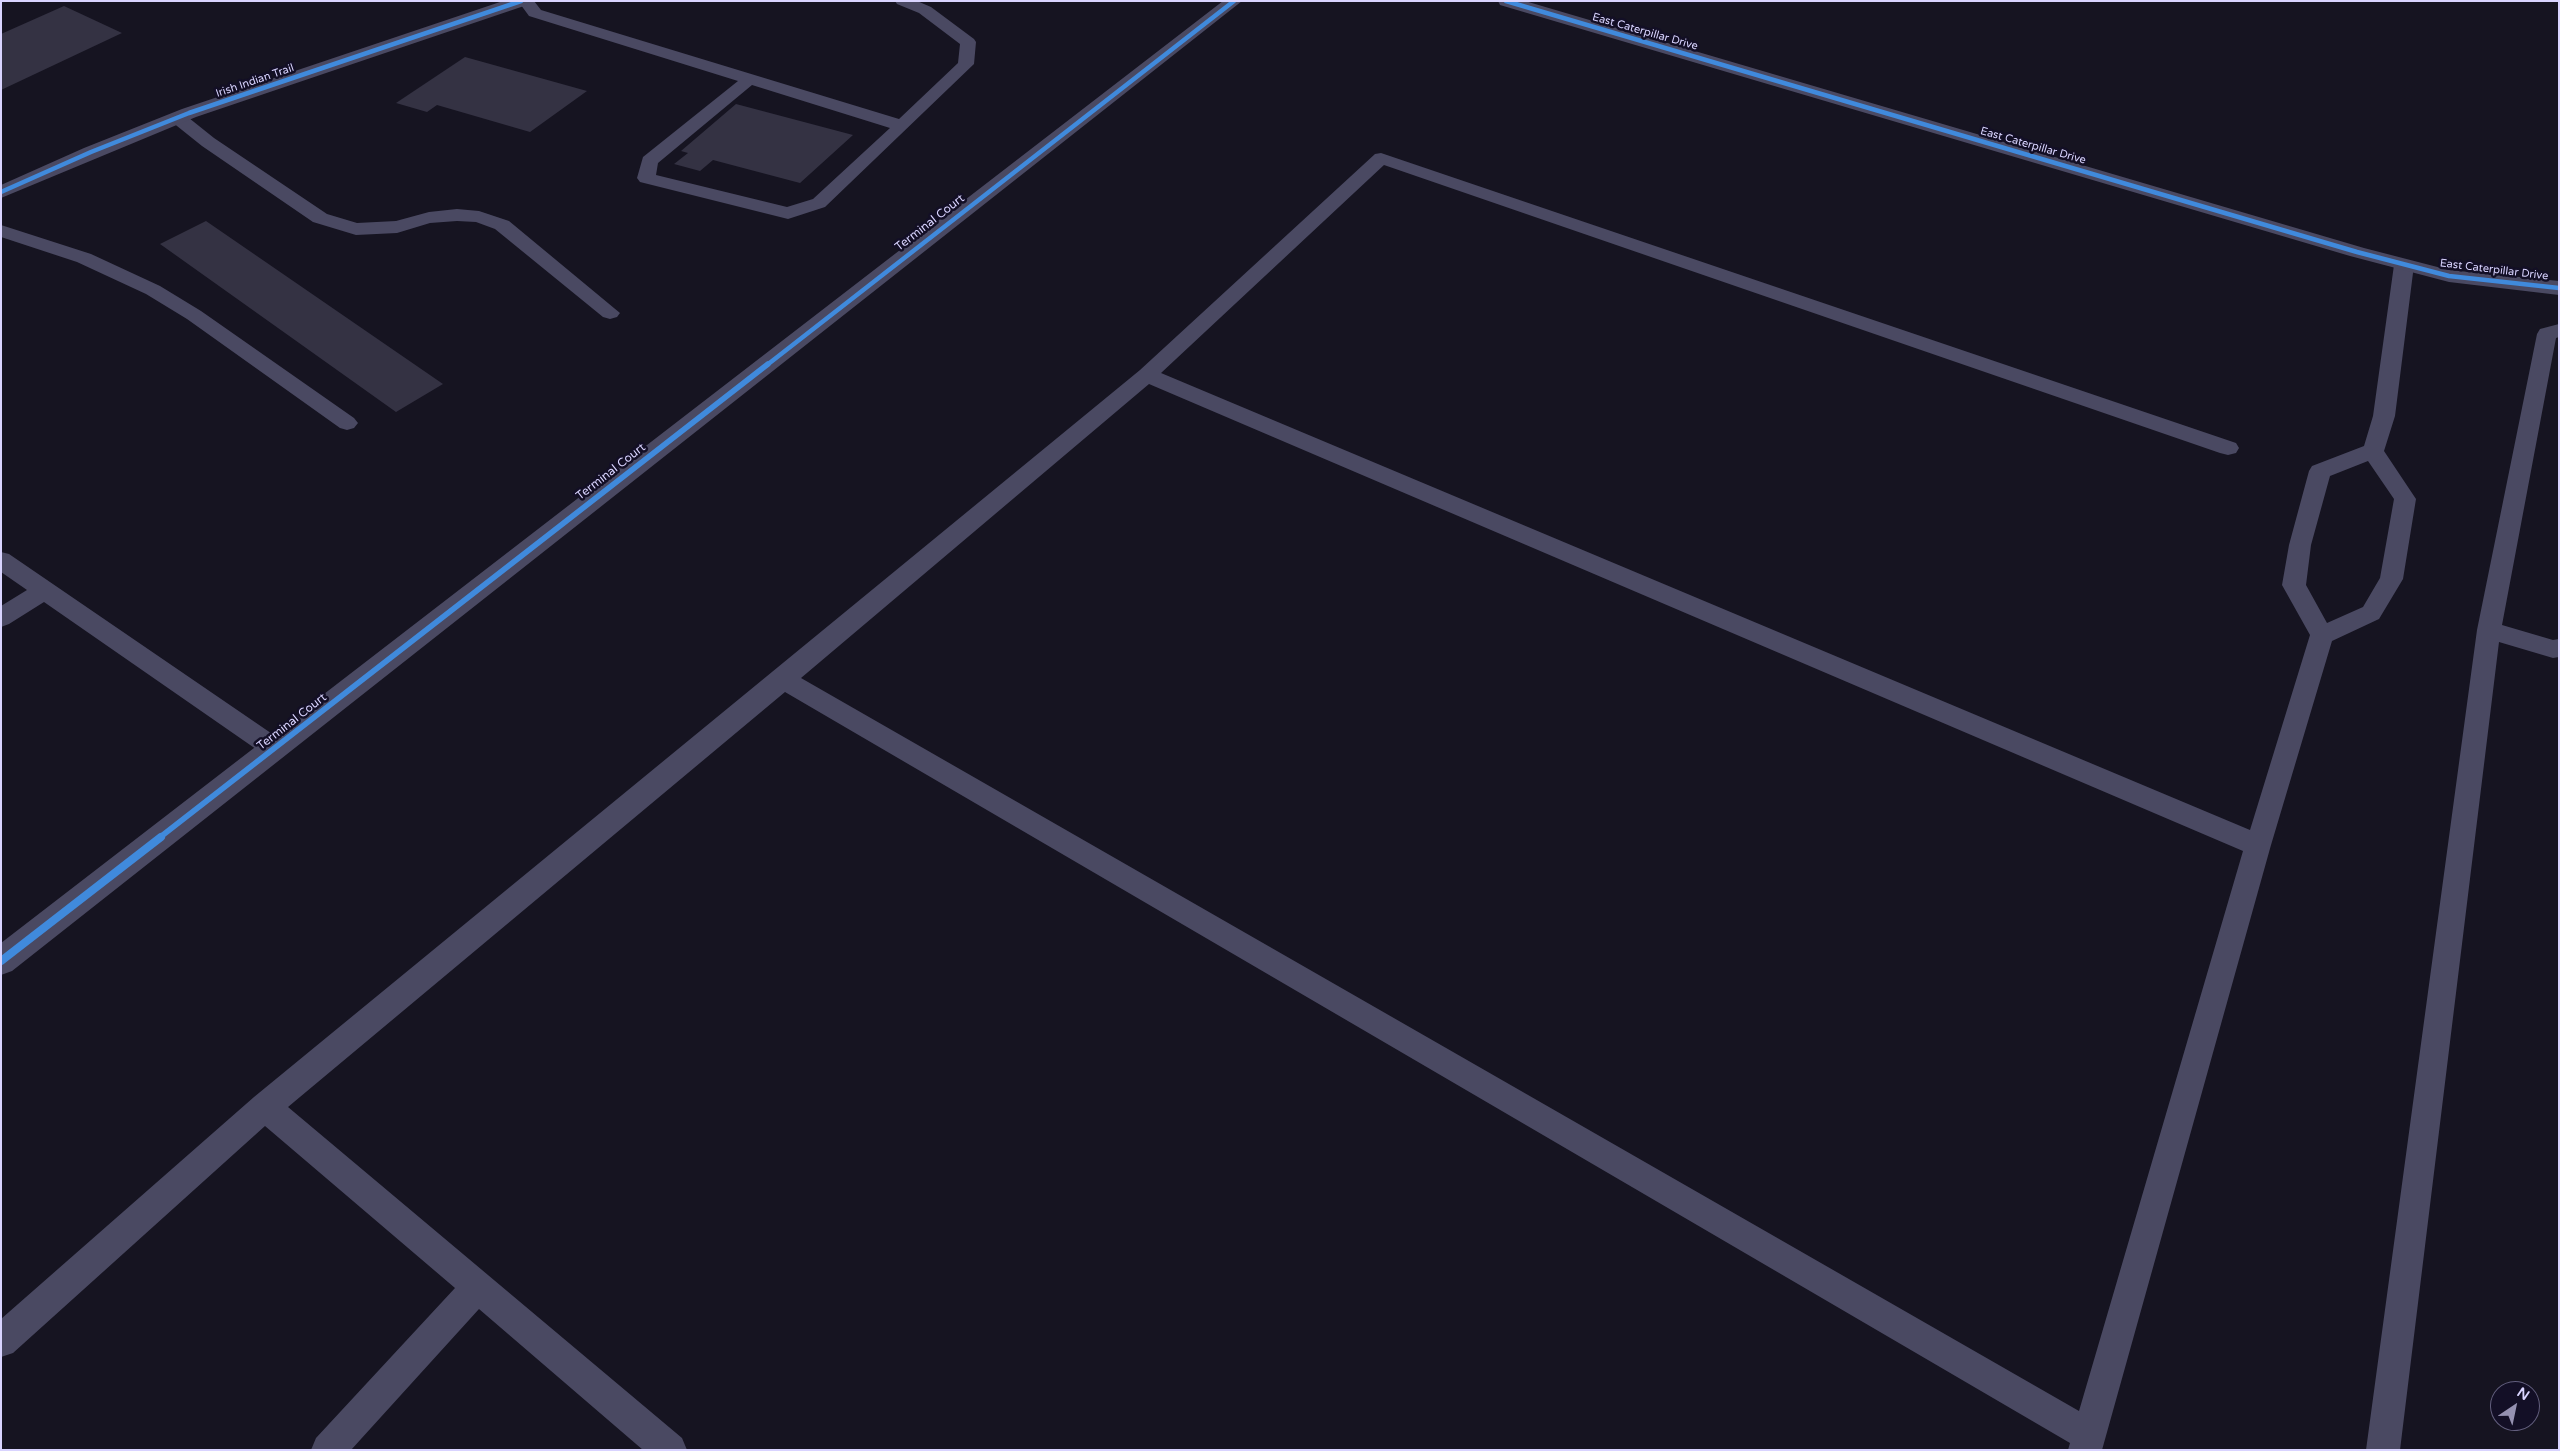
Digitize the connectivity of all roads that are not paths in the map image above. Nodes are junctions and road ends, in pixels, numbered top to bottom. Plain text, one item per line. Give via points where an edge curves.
1 (521, 1) edge
2 (526, 1) edge
3 (903, 1) edge
4 (1234, 1) edge
5 (1506, 1) edge
6 (750, 79) junction
7 (178, 118) junction
8 (902, 126) junction
9 (1, 192) edge
10 (1, 231) edge
11 (2404, 264) junction
12 (2559, 288) edge
13 (610, 313) dead end
14 (2559, 330) edge
15 (1147, 375) junction
16 (347, 423) dead end
17 (2228, 448) dead end
18 (2373, 451) junction
19 (1, 560) edge
20 (45, 590) junction
21 (1, 618) edge
22 (2489, 630) junction
23 (2322, 635) junction
24 (2559, 648) edge
25 (783, 679) junction
26 (275, 749) junction
27 (2258, 845) junction
28 (1, 961) edge
29 (265, 1107) junction
30 (478, 1288) junction
31 (1, 1341) edge
32 (2087, 1442) edge
33 (328, 1450) edge
34 (670, 1450) edge
35 (2383, 1450) edge

1 - 7 street, Irish Indian Trail
2 - 6 lane via 535,13
3 - 8 lane via 925,10 968,42 966,64
4 - 26 street, Terminal Court
5 - 11 street, East Caterpillar Drive
6 - 8 lane
6 - 8 lane via 649,161 646,178 788,213 819,203
7 - 9 street, Irish Indian Trail
7 - 13 lane via 320,218 356,229 398,227 429,218 457,215 502,224
10 - 16 lane via 84,258 153,290 194,315
11 - 12 street, East Caterpillar Drive via 2449,276
11 - 18 lane via 2384,416
14 - 22 lane via 2547,334
15 - 17 lane via 1381,158
15 - 25 lane
15 - 27 lane
18 - 23 lane via 2320,471 2300,545 2294,585
18 - 23 lane via 2405,499 2391,579 2371,613
19 - 20 lane
20 - 21 lane
20 - 26 lane
22 - 24 lane
22 - 35 lane
23 - 27 lane
25 - 29 lane
25 - 32 lane
26 - 28 street, Terminal Court
27 - 32 lane
29 - 30 lane
29 - 31 lane
30 - 33 lane
30 - 34 lane

